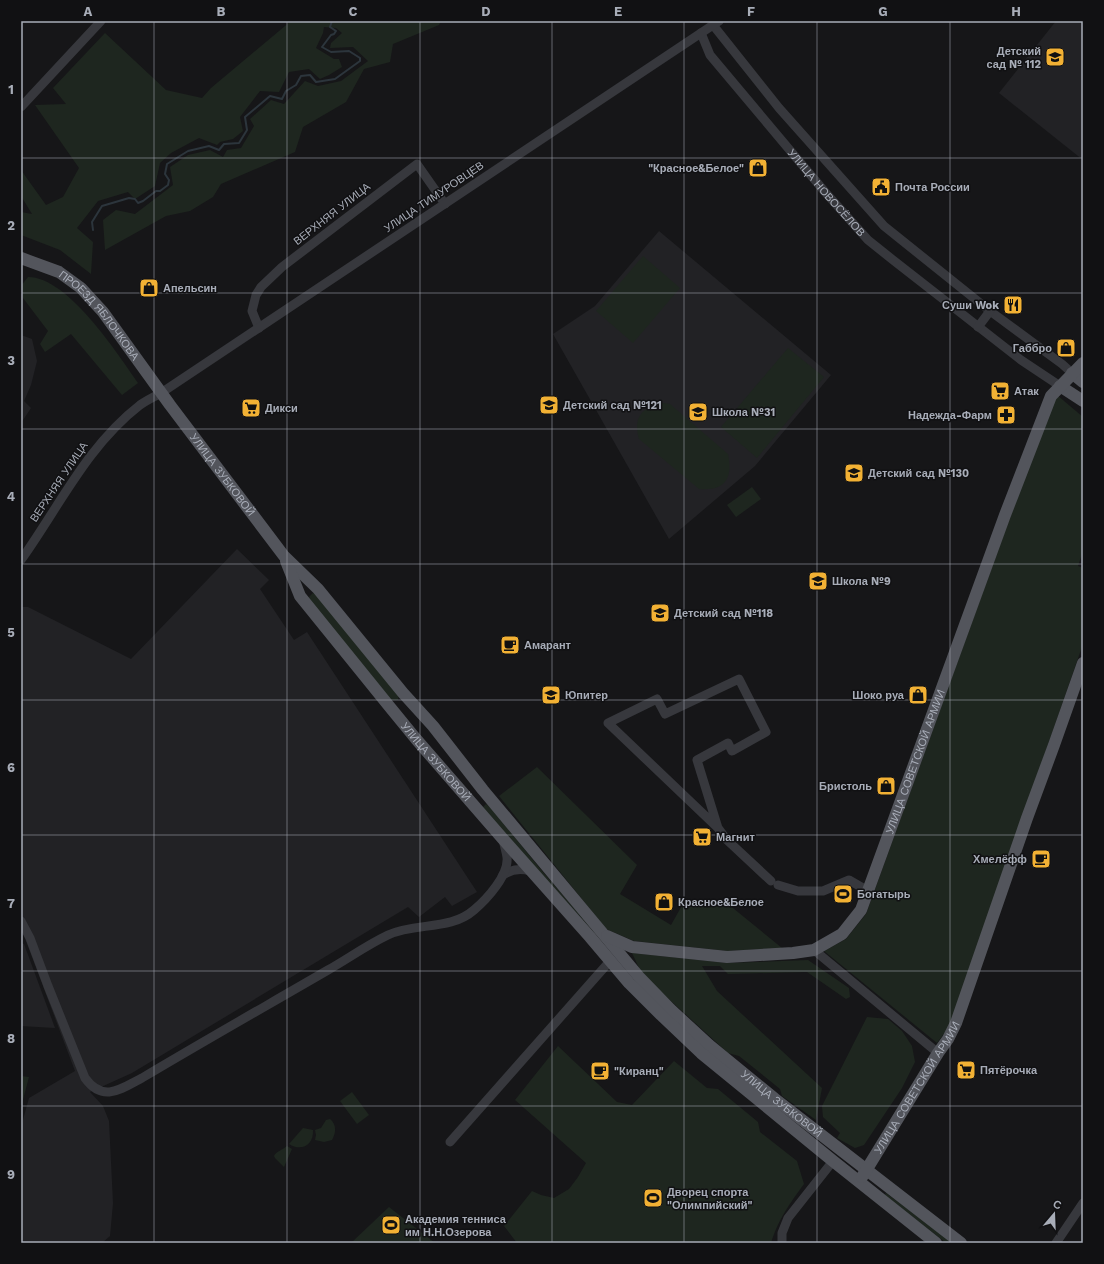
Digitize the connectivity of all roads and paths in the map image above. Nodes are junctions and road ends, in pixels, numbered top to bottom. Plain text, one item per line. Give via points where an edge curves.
1 (101, 21) edge
2 (716, 23) edge
3 (701, 33) junction
4 (21, 107) edge
5 (445, 204) junction
6 (21, 258) edge
7 (990, 311) junction
8 (978, 327) junction
9 (259, 328) junction
10 (1083, 363) edge
11 (1072, 373) junction
12 (1083, 382) edge
13 (1060, 386) junction
14 (161, 393) junction
15 (1083, 401) edge
16 (284, 556) junction
17 (21, 560) edge
18 (318, 589) junction
19 (300, 596) junction
20 (1083, 663) edge
21 (402, 692) junction
22 (389, 706) junction
23 (417, 708) junction
24 (401, 721) junction
25 (433, 726) junction
26 (416, 739) junction
27 (492, 800) junction
28 (477, 809) junction
29 (718, 828) junction
30 (503, 840) junction
31 (530, 871) junction
32 (503, 875) junction
33 (868, 892) junction
34 (21, 921) edge
35 (602, 934) junction
36 (632, 947) junction
37 (814, 950) junction
38 (611, 955) junction
39 (938, 1053) junction
40 (450, 1142) dead end
41 (832, 1160) junction
42 (866, 1170) junction
43 (859, 1182) junction
44 (1083, 1203) edge
45 (782, 1243) edge
46 (936, 1243) edge
47 (961, 1243) edge
48 (1056, 1243) edge

1 - 4 street
2 - 3 street, УЛИЦА ТИМУРОВЦЕВ
2 - 7 street, УЛИЦА НОВОСЁЛОВ via 779,108 884,226
3 - 5 street, УЛИЦА ТИМУРОВЦЕВ
3 - 8 street, УЛИЦА НОВОСЁЛОВ via 710,55 863,234
5 - 9 street, УЛИЦА ТИМУРОВЦЕВ
5 - 9 street, ВЕРХНЯЯ УЛИЦА via 417,164 282,267 261,287 252,311
6 - 14 main road, ПРОЕЗД ЯБЛОЧКОВА via 59,272 81,288 103,312
7 - 8 street
7 - 11 street, УЛИЦА НОВОСЁЛОВ
8 - 13 street, УЛИЦА НОВОСЁЛОВ
9 - 14 street, УЛИЦА ТИМУРОВЦЕВ
10 - 11 main road, УЛИЦА СОВЕТСКОЙ АРМИИ
11 - 12 main road, УЛИЦА НОВОСЁЛОВ
11 - 13 main road, УЛИЦА СОВЕТСКОЙ АРМИИ
13 - 15 main road, УЛИЦА НОВОСЁЛОВ
13 - 33 main road, УЛИЦА СОВЕТСКОЙ АРМИИ via 1051,396 1007,508
14 - 16 main road, УЛИЦА ЗУБКОВОЙ
14 - 17 street, ВЕРХНЯЯ УЛИЦА via 141,404 95,449
16 - 18 main road, УЛИЦА ЗУБКОВОЙ
16 - 19 main road, УЛИЦА ЗУБКОВОЙ
18 - 19 main road via 308,585 301,589
18 - 21 main road, УЛИЦА ЗУБКОВОЙ
19 - 22 main road, УЛИЦА ЗУБКОВОЙ
20 - 39 main road, УЛИЦА СОВЕТСКОЙ АРМИИ via 956,1023
21 - 22 main road via 402,700 397,706
21 - 23 main road, УЛИЦА ЗУБКОВОЙ
22 - 24 main road, УЛИЦА ЗУБКОВОЙ
23 - 24 main road via 407,706 401,712
23 - 25 main road, УЛИЦА ЗУБКОВОЙ
24 - 26 main road, УЛИЦА ЗУБКОВОЙ
25 - 26 main road
25 - 27 main road, УЛИЦА ЗУБКОВОЙ
26 - 28 main road, УЛИЦА ЗУБКОВОЙ
27 - 28 main road via 482,795 477,799
27 - 35 main road, УЛИЦА ЗУБКОВОЙ
28 - 30 main road, УЛИЦА ЗУБКОВОЙ
29 - 29 street via 679,791 608,723 657,699 665,714 739,679 766,732 732,751 728,743 697,760
29 - 33 street via 727,840 775,883 798,892 823,891 849,880
30 - 31 main road, УЛИЦА ЗУБКОВОЙ
30 - 32 street via 507,858
31 - 32 street via 513,870
31 - 38 main road, УЛИЦА ЗУБКОВОЙ via 590,937
32 - 34 street via 482,902 463,917 435,926 399,930 372,943 142,1078 114,1092 106,1093 90,1086 85,1078
33 - 37 main road, УЛИЦА СОВЕТСКОЙ АРМИИ via 861,910 842,934
35 - 36 main road, УЛИЦА СОВЕТСКОЙ АРМИИ
35 - 38 main road, УЛИЦА ЗУБКОВОЙ
36 - 37 main road, УЛИЦА СОВЕТСКОЙ АРМИИ via 727,957
36 - 38 main road
37 - 39 street
38 - 40 street
38 - 41 main road, УЛИЦА ЗУБКОВОЙ via 634,988 702,1053
38 - 42 main road, УЛИЦА ЗУБКОВОЙ via 640,978 709,1045
39 - 42 main road, УЛИЦА СОВЕТСКОЙ АРМИИ
41 - 43 main road, УЛИЦА ЗУБКОВОЙ
41 - 45 street via 788,1218 782,1233
42 - 43 main road, УЛИЦА СОВЕТСКОЙ АРМИИ
42 - 47 main road, УЛИЦА ЗУБКОВОЙ
43 - 46 main road, УЛИЦА ЗУБКОВОЙ
44 - 48 street

